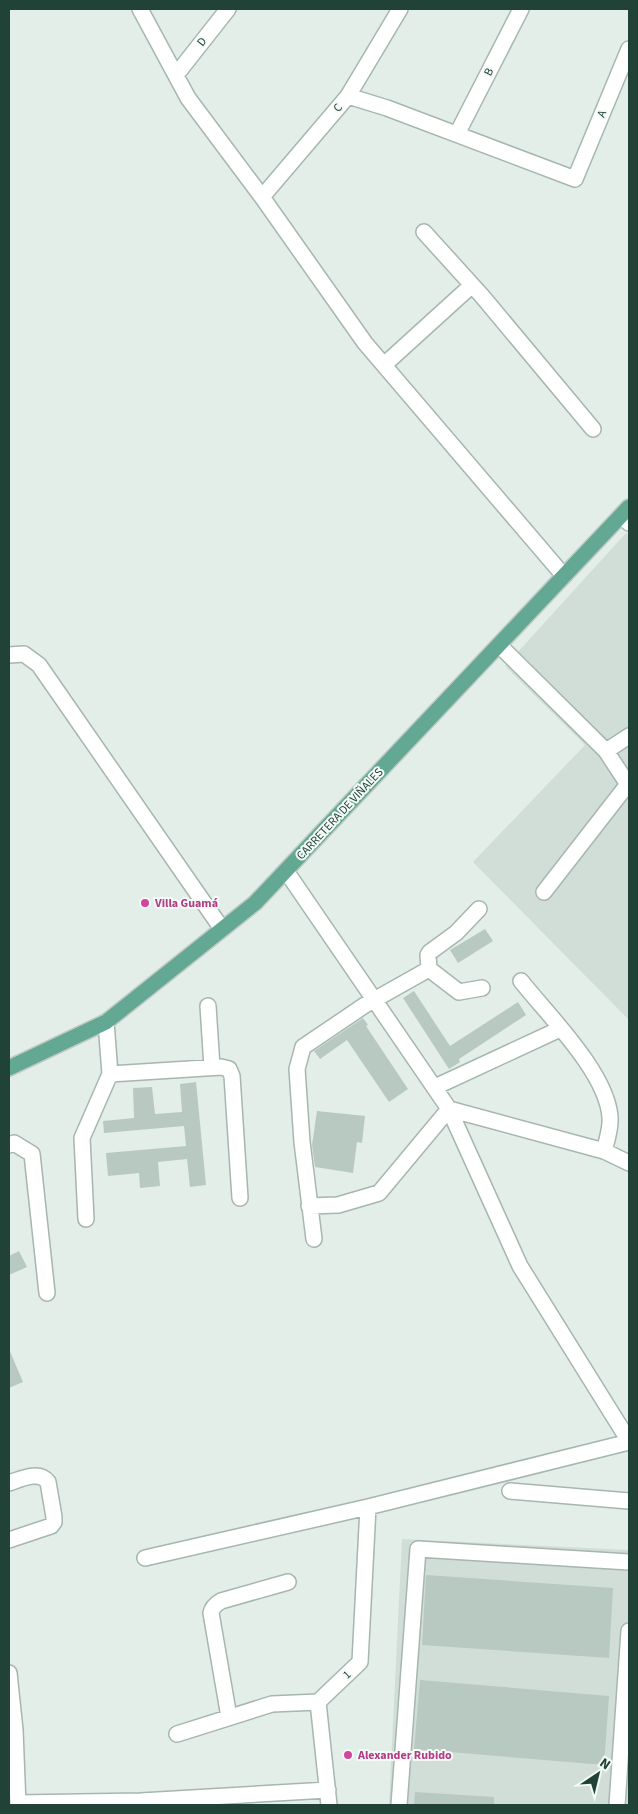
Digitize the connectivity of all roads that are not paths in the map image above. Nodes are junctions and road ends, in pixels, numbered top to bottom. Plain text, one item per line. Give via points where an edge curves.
1 (140, 9) edge
2 (228, 9) edge
3 (400, 9) edge
4 (521, 9) edge
5 (629, 49) edge
6 (176, 75) junction
7 (348, 96) junction
8 (457, 134) junction
9 (262, 197) junction
10 (424, 232) dead end
11 (471, 286) junction
12 (384, 365) junction
13 (593, 429) dead end
14 (627, 515) edge
15 (564, 576) junction
16 (499, 645) junction
17 (9, 655) edge
18 (629, 736) edge
19 (606, 751) junction
20 (628, 785) edge
21 (286, 871) junction
22 (544, 892) dead end
23 (479, 909) dead end
24 (222, 929) junction
25 (429, 969) junction
26 (521, 981) dead end
27 (482, 988) dead end
28 (374, 1000) junction
29 (208, 1006) dead end
30 (106, 1022) junction
31 (560, 1029) junction
32 (212, 1067) junction
33 (9, 1068) edge
34 (110, 1074) junction
35 (435, 1087) junction
36 (449, 1109) junction
37 (9, 1145) edge
38 (604, 1151) junction
39 (629, 1163) edge
40 (240, 1198) dead end
41 (309, 1206) junction
42 (86, 1219) dead end
43 (314, 1238) dead end
44 (47, 1293) dead end
45 (629, 1441) edge
46 (9, 1482) edge
47 (510, 1491) dead end
48 (629, 1501) edge
49 (368, 1507) junction
50 (9, 1540) edge
51 (145, 1558) dead end
52 (629, 1562) edge
53 (288, 1582) dead end
54 (629, 1631) edge
55 (9, 1673) edge
56 (318, 1702) junction
57 (228, 1717) junction
58 (626, 1719) edge
59 (176, 1734) dead end
60 (328, 1790) junction
61 (18, 1804) edge
62 (329, 1805) edge
63 (399, 1805) edge
64 (617, 1805) edge

1 - 6 street
2 - 6 street, D
3 - 7 street, C
4 - 8 street, B
5 - 8 street, A via 575,179
6 - 9 street via 188,98
7 - 8 street
7 - 9 street, C
9 - 12 street
10 - 11 street
11 - 12 street
11 - 13 street
12 - 15 street
14 - 15 main road, CARRETERA DE VIÑALES
15 - 16 main road, CARRETERA DE VIÑALES
16 - 19 street
16 - 21 main road, CARRETERA DE VIÑALES
17 - 24 street via 24,654 39,665
18 - 19 street
19 - 20 street
20 - 22 street
21 - 24 main road, CARRETERA DE VIÑALES via 256,903
21 - 28 street
23 - 25 street via 430,952
24 - 30 main road, CARRETERA DE VIÑALES
25 - 27 street via 459,992
25 - 28 street
26 - 31 street
28 - 35 street
28 - 41 street via 303,1047 297,1070
29 - 32 street
30 - 33 main road, CARRETERA DE VIÑALES
30 - 34 street
31 - 35 street
31 - 38 street via 595,1074 608,1105 610,1130
32 - 34 street
32 - 40 street via 226,1068 231,1073
34 - 42 street via 82,1138
35 - 36 street
36 - 38 street
36 - 41 street via 379,1193 338,1204
36 - 45 street via 520,1266
37 - 44 street via 14,1143 32,1154
38 - 39 street
41 - 43 street
45 - 49 street
46 - 50 street via 32,1476 46,1478 54,1517 51,1526
47 - 48 street
49 - 51 street
49 - 56 street, 1 via 360,1662
52 - 63 street via 418,1548
53 - 57 street via 221,1601 212,1609
54 - 58 street
55 - 61 street
56 - 57 street via 272,1704
56 - 60 street
57 - 59 street
58 - 64 street
60 - 61 street
60 - 62 street

